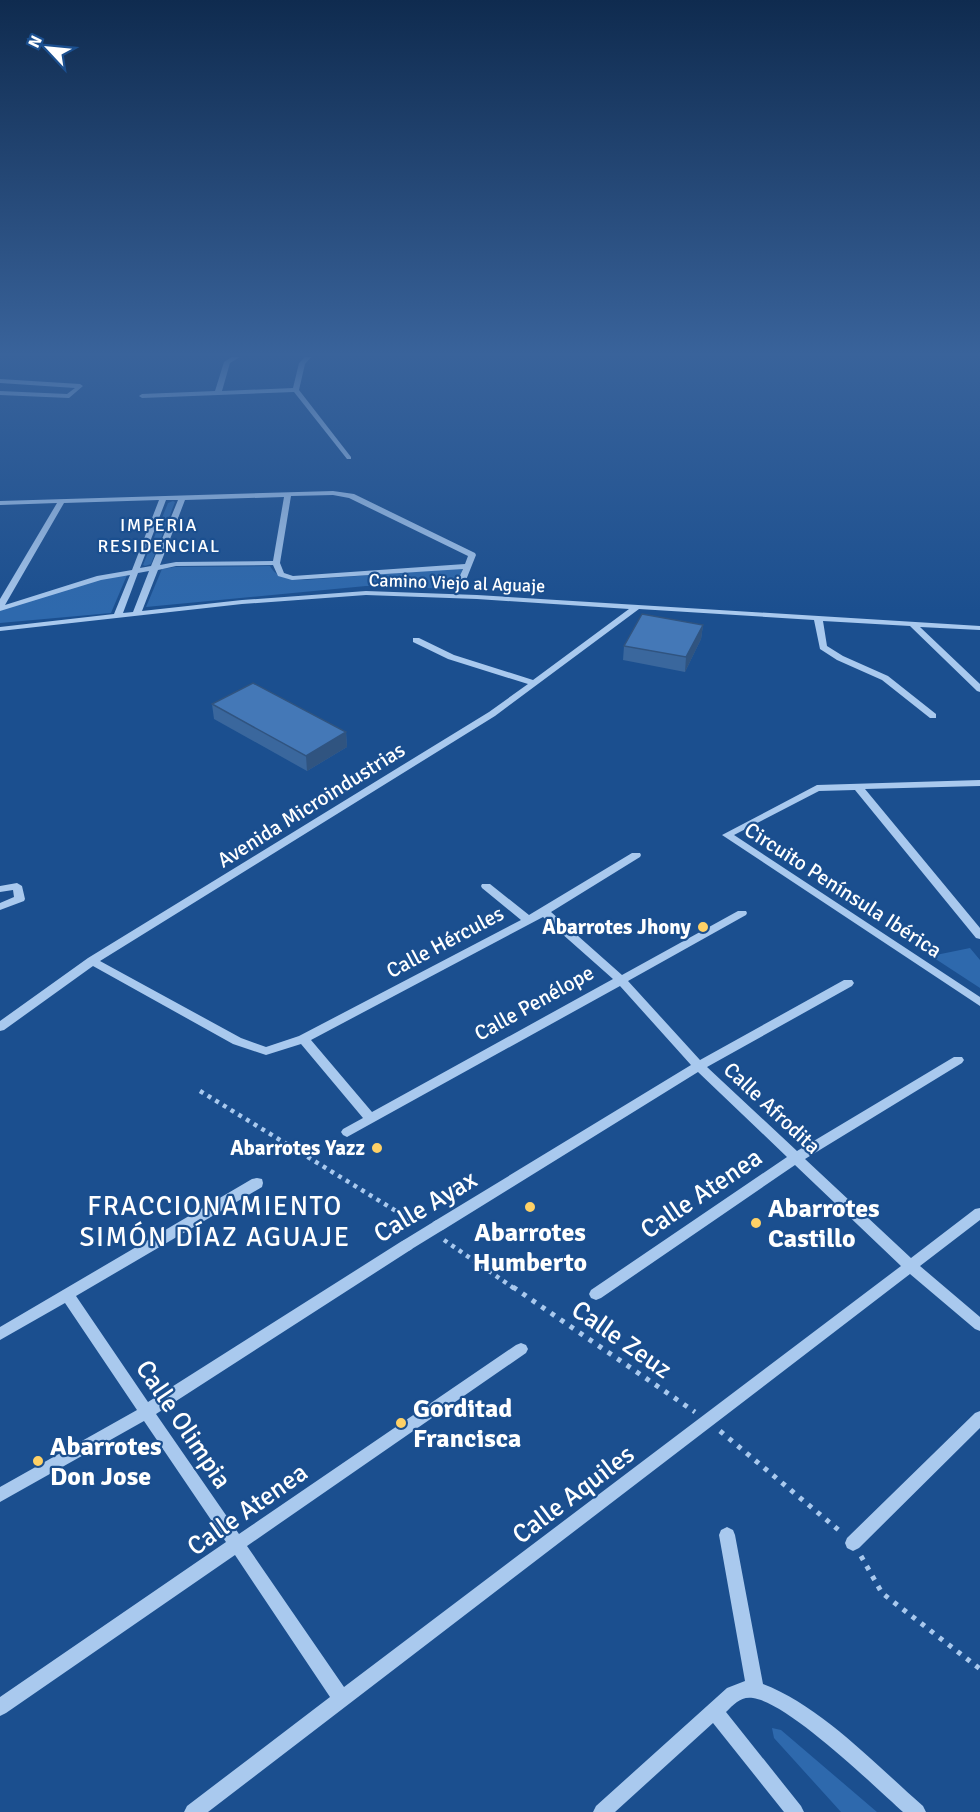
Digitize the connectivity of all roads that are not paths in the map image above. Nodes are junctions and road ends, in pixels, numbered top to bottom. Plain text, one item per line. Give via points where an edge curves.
1 (336, 442) edge
2 (349, 458) dead end
3 (288, 495) junction
4 (163, 498) junction
5 (183, 498) junction
6 (61, 502) junction
7 (0, 503) edge
8 (276, 563) junction
9 (468, 566) junction
10 (156, 568) junction
11 (133, 573) junction
12 (462, 580) dead end
13 (0, 607) edge
14 (637, 607) junction
15 (137, 613) junction
16 (118, 615) junction
17 (819, 618) junction
18 (913, 625) junction
19 (980, 628) edge
20 (0, 629) edge
21 (416, 640) dead end
22 (535, 682) junction
23 (980, 689) edge
24 (933, 716) dead end
25 (980, 783) edge
26 (857, 786) junction
27 (636, 855) dead end
28 (486, 886) dead end
29 (0, 889) edge
30 (0, 907) edge
31 (544, 912) junction
32 (742, 913) dead end
33 (528, 920) junction
34 (980, 935) edge
35 (92, 961) junction
36 (620, 979) junction
37 (848, 983) dead end
38 (980, 1002) edge
39 (0, 1027) edge
40 (303, 1039) junction
41 (958, 1060) dead end
42 (699, 1066) junction
43 (371, 1119) junction
44 (348, 1132) dead end
45 (796, 1158) junction
46 (257, 1183) dead end
47 (980, 1213) edge
48 (909, 1265) junction
49 (597, 1294) dead end
50 (67, 1295) junction
51 (980, 1325) edge
52 (0, 1334) edge
53 (521, 1349) dead end
54 (146, 1412) junction
55 (980, 1418) edge
56 (0, 1495) edge
57 (727, 1534) dead end
58 (854, 1543) road end
59 (237, 1545) junction
60 (755, 1689) junction
61 (342, 1699) junction
62 (0, 1707) edge
63 (714, 1710) junction
64 (193, 1812) edge
65 (602, 1812) edge
66 (795, 1812) edge
67 (917, 1812) edge

1 - 2 street
3 - 5 street
3 - 8 street
3 - 9 street via 351,496 472,555
4 - 5 street
4 - 6 street
4 - 11 street
5 - 10 street
6 - 7 street
6 - 13 street
8 - 9 street via 280,574 292,578
8 - 10 street via 176,564
9 - 12 street
10 - 11 street
10 - 15 street
11 - 13 street
11 - 16 street
14 - 15 street, Camino Viejo al Aguaje via 366,593
14 - 17 street, Camino Viejo al Aguaje
14 - 22 street, Avenida Microindustrias
15 - 16 street, Camino Viejo al Aguaje
16 - 20 street, Camino Viejo al Aguaje
17 - 18 street, Camino Viejo al Aguaje
17 - 24 street via 823,647 885,678
18 - 19 street, Camino Viejo al Aguaje
18 - 23 street
21 - 22 street via 451,657
22 - 35 street, Avenida Microindustrias via 492,714
25 - 26 street, Circuito Península Ibérica
26 - 34 street
26 - 38 street, Circuito Península Ibérica via 817,788 727,835
27 - 31 street, Calle Hércules
28 - 33 street
29 - 30 street via 17,886 20,899
31 - 33 street, Calle Hércules
31 - 36 street, Calle Afrodita
32 - 36 street, Calle Penélope
33 - 40 street, Calle Hércules
35 - 39 street, Avenida Microindustrias
35 - 40 street, Calle Hércules via 237,1041 266,1051
36 - 42 street, Calle Afrodita
36 - 43 street, Calle Penélope
37 - 42 street, Calle Ayax
40 - 43 street
41 - 45 street, Calle Atenea
42 - 45 street, Calle Afrodita
42 - 54 street, Calle Ayax, bridge via 438,1231 407,1245
43 - 44 street, Calle Penélope
45 - 48 street, Calle Afrodita
45 - 49 street, Calle Atenea
46 - 50 street
47 - 48 street, Calle Aquiles
48 - 51 street, Calle Afrodita
48 - 61 street, Calle Aquiles
50 - 52 street
50 - 54 street, Calle Olimpia
53 - 59 street, Calle Atenea
54 - 56 street, Calle Ayax
54 - 59 street, Calle Olimpia
55 - 58 street
57 - 60 street
59 - 61 street, Calle Olimpia
59 - 62 street, Calle Atenea
60 - 63 street via 733,1694
60 - 67 street via 804,1716
61 - 64 street, Calle Aquiles
63 - 65 street
63 - 66 street

